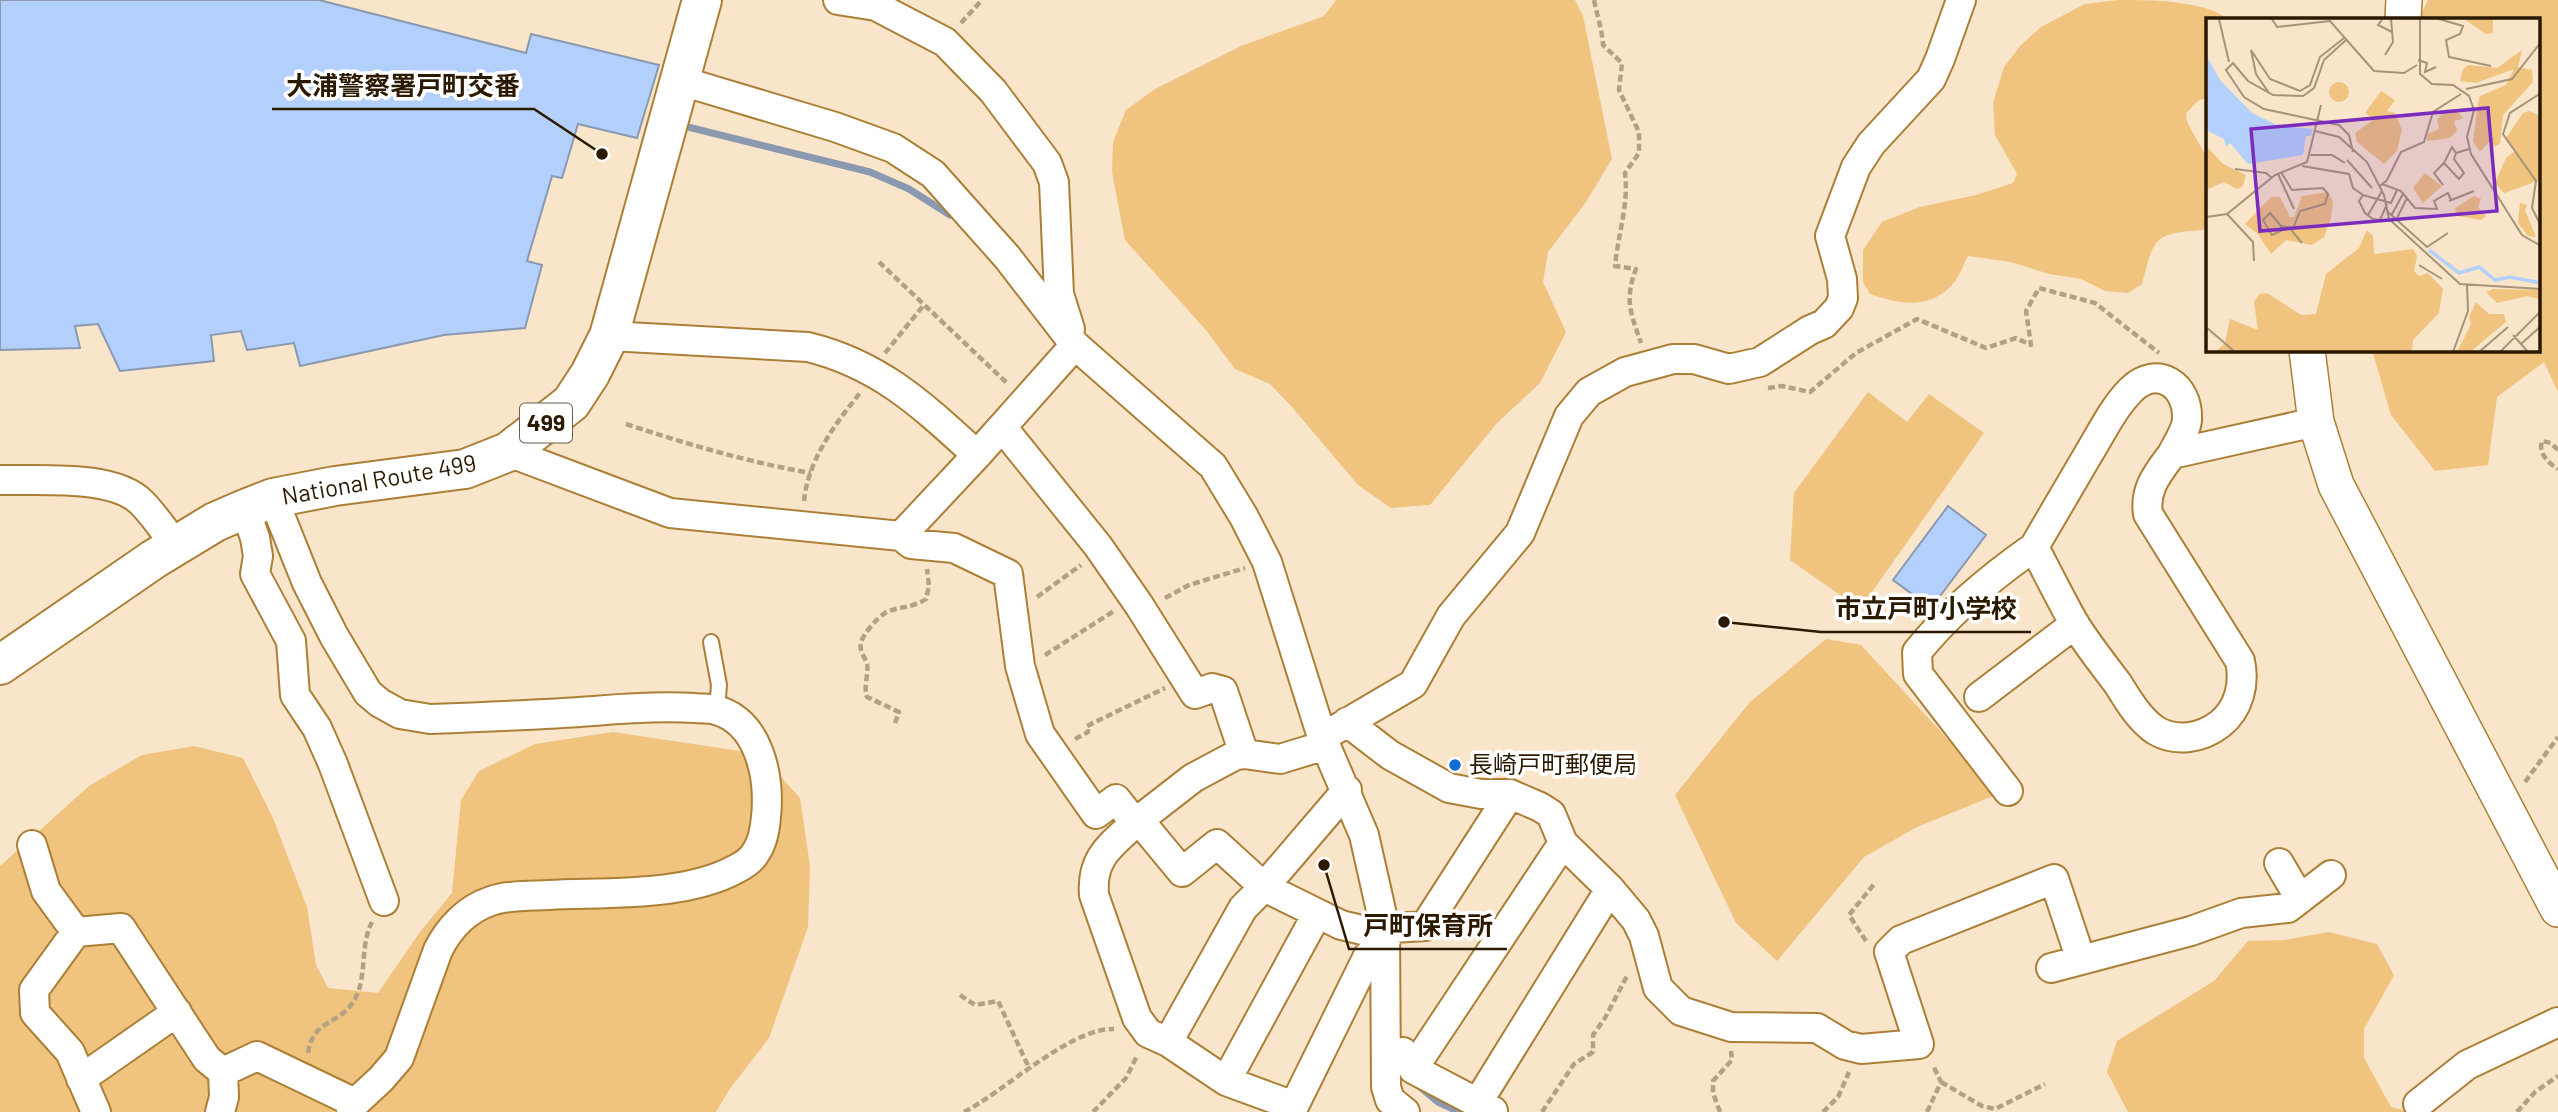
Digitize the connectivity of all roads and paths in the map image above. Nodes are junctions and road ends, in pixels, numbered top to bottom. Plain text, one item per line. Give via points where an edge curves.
1 (702, 0) edge
2 (838, 0) edge
3 (1594, 0) edge
4 (1961, 0) edge
5 (2404, 0) edge
6 (2403, 18) edge
7 (678, 80) junction
8 (878, 262) dead end
9 (923, 306) junction
10 (609, 337) junction
11 (1075, 345) junction
12 (2307, 352) edge
13 (2164, 357) dead end
14 (1648, 365) junction
15 (874, 372) junction
16 (1810, 392) dead end
17 (1026, 400) junction
18 (2316, 422) junction
19 (626, 424) dead end
20 (1002, 427) junction
21 (2558, 450) edge
22 (508, 452) junction
23 (2172, 454) junction
24 (977, 455) junction
25 (2558, 469) edge
26 (810, 473) junction
27 (0, 480) edge
28 (259, 503) junction
29 (802, 526) junction
30 (901, 536) junction
31 (176, 546) junction
32 (930, 547) junction
33 (2034, 547) junction
34 (1101, 550) junction
35 (1267, 562) junction
36 (1139, 605) junction
37 (1011, 607) junction
38 (2075, 624) junction
39 (711, 642) dead end
40 (0, 665) edge
41 (1021, 671) junction
42 (1184, 678) junction
43 (1979, 697) dead end
44 (717, 710) junction
45 (1347, 722) junction
46 (895, 723) dead end
47 (2558, 737) edge
48 (1324, 741) junction
49 (1053, 752) junction
50 (1244, 754) junction
51 (1347, 790) junction
52 (2008, 791) dead end
53 (1510, 794) junction
54 (2505, 808) junction
55 (1137, 821) junction
56 (1563, 843) junction
57 (32, 845) dead end
58 (2279, 863) dead end
59 (2330, 875) dead end
60 (1875, 883) dead end
61 (1264, 887) junction
62 (1610, 889) junction
63 (2300, 899) junction
64 (384, 901) joint
65 (2558, 909) edge
66 (1317, 914) junction
67 (76, 932) junction
68 (1386, 934) junction
69 (1644, 936) junction
70 (1889, 952) junction
71 (2081, 960) junction
72 (2051, 968) dead end
73 (961, 995) dead end
74 (177, 1012) junction
75 (2558, 1022) edge
76 (1386, 1026) junction
77 (1731, 1027) junction
78 (1154, 1035) junction
79 (1919, 1044) junction
80 (1853, 1047) junction
81 (307, 1058) dead end
82 (1413, 1069) junction
83 (1030, 1070) junction
84 (223, 1072) junction
85 (2558, 1076) edge
86 (81, 1079) junction
87 (1226, 1081) junction
88 (1941, 1082) junction
89 (2045, 1084) dead end
90 (2418, 1104) dead end
91 (353, 1107) edge
92 (1486, 1107) edge
93 (96, 1112) edge
94 (220, 1112) edge
95 (964, 1112) edge
96 (1093, 1112) edge
97 (1405, 1112) edge
98 (1542, 1112) edge
99 (1720, 1112) edge
100 (1823, 1112) edge
101 (1927, 1112) edge
102 (2517, 1112) edge

1 - 7 highway, National Route 499 / 499
2 - 11 street via 876,6 944,42 993,91 1047,163 1054,183 1059,294
3 - 14 path via 1603,45 1622,63 1619,90 1639,132 1639,153 1625,173 1628,193 1615,266 1636,270 1628,307
4 - 14 street via 1931,79 1871,144 1852,176 1830,236 1842,279 1839,308 1824,324 1760,362 1729,369 1694,359
5 - 6 street
7 - 10 highway, National Route 499 / 499
7 - 11 street via 847,131 893,148 933,174 1007,257
8 - 9 path
9 - 15 path
9 - 17 path
10 - 15 street via 808,347 837,354
10 - 22 highway, National Route 499 / 499 via 571,403
11 - 17 street
11 - 35 street via 1213,466
12 - 18 street
13 - 16 path via 2095,303 2039,288 2026,311 2031,345 2016,338 1986,348 1917,319 1856,353
14 - 45 street via 1589,392 1570,416 1520,533 1451,616 1413,684
15 - 24 street via 927,410
15 - 26 path via 833,425
17 - 20 street
18 - 23 street
18 - 54 street via 2336,485
19 - 26 path via 725,455
20 - 24 street
20 - 34 street
21 - 25 path via 2552,443 2542,441 2540,446
22 - 28 highway, National Route 499 / 499 via 465,469 335,486
22 - 29 street via 670,513
23 - 33 street via 2187,423 2186,405 2178,387 2151,379 2132,389 2117,406
23 - 38 street via 2149,491 2148,514 2240,661 2242,684 2235,705 2225,720 2197,735 2176,737 2156,730 2137,712
24 - 30 street
26 - 29 path
27 - 31 street via 118,487 141,502
28 - 31 highway, National Route 499 / 499
28 - 44 street via 368,693 400,714 430,719 678,707
28 - 64 street via 256,574 291,641 295,695 334,764
29 - 30 street
30 - 32 street via 911,544
31 - 40 highway, National Route 499 / 499
32 - 37 street via 954,548 1009,574
32 - 46 path via 926,599 915,607 885,613 861,642 867,665 864,691 867,697 899,712
33 - 38 street
33 - 52 street via 1954,611 1917,652 1918,674
34 - 36 street
34 - 37 path via 1028,604
35 - 36 path
35 - 48 street
36 - 41 path via 1060,644
36 - 42 street
37 - 41 street
38 - 43 street
39 - 44 lane via 719,685
41 - 49 street via 1040,733
42 - 49 path via 1087,726 1088,732
42 - 50 street via 1195,694 1212,688 1223,691
44 - 91 street via 750,735 765,774 766,819 756,854 722,877 685,888 531,896 492,901 473,910 446,934 399,1058
45 - 48 street
45 - 53 street via 1390,755 1449,788
47 - 54 path
48 - 50 street via 1280,759
48 - 51 street
49 - 55 street via 1096,814 1116,799
50 - 55 street via 1193,778
51 - 61 street
51 - 68 street via 1364,835
53 - 56 street via 1551,814
53 - 68 street via 1424,926
54 - 65 street
55 - 61 street via 1182,872 1217,844
55 - 78 street via 1102,853 1093,881 1094,895 1136,1017
56 - 62 street
56 - 82 street
57 - 67 street via 46,891
58 - 63 street
59 - 63 street
60 - 70 path via 1849,915 1873,951
61 - 66 street
61 - 78 street via 1243,908
62 - 69 street
62 - 92 street
63 - 71 street via 2288,908 2241,913
64 - 81 path via 366,932 356,996 347,1011 315,1031
66 - 68 street via 1341,925
66 - 87 street
67 - 74 street via 121,928
67 - 86 street via 34,990 35,1013 70,1052
68 - 76 street
68 - 87 street via 1368,956 1294,1106
69 - 77 street via 1658,988 1667,999 1681,1011
69 - 98 path via 1593,1035 1592,1052 1574,1064
70 - 71 street via 1901,940 2054,879
70 - 79 street
71 - 72 street
73 - 83 path via 975,1005 998,1001
74 - 84 street via 207,1059
74 - 86 street
75 - 90 street via 2468,1065
76 - 82 street
76 - 97 street via 1386,1087 1390,1100
77 - 80 street via 1817,1028
77 - 99 path via 1732,1060 1713,1081
78 - 83 path via 1099,1029
78 - 87 street
78 - 96 path via 1126,1078
79 - 80 street
79 - 88 path
80 - 100 path via 1849,1073 1838,1097
82 - 92 street
83 - 95 path
84 - 91 street via 257,1056
84 - 94 street
85 - 102 path
86 - 93 street
88 - 89 path via 1995,1109
88 - 101 path

